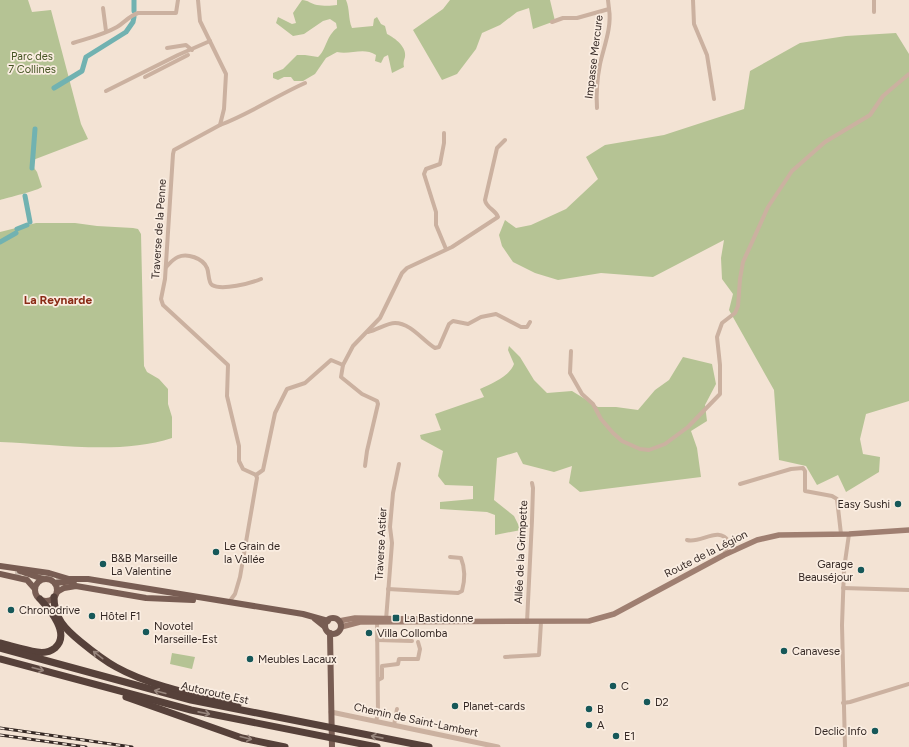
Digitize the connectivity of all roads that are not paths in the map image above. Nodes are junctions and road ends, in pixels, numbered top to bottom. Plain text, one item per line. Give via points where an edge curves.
1 (178, 0) edge
2 (198, 0) edge
3 (608, 0) edge
4 (693, 0) edge
5 (874, 0) edge
6 (103, 8) dead end
7 (609, 9) junction
8 (874, 12) dead end
9 (552, 22) dead end
10 (106, 31) junction
11 (210, 41) junction
12 (73, 43) dead end
13 (167, 48) dead end
14 (192, 50) junction
15 (909, 74) edge
16 (145, 77) dead end
17 (305, 83) dead end
18 (106, 92) dead end
19 (714, 99) dead end
20 (597, 108) dead end
21 (220, 125) junction
22 (444, 133) dead end
23 (505, 140) dead end
24 (446, 249) junction
25 (166, 267) junction
26 (261, 279) dead end
27 (530, 322) dead end
28 (366, 333) junction
29 (571, 351) dead end
30 (343, 365) junction
31 (400, 464) dead end
32 (365, 466) dead end
33 (256, 475) junction
34 (532, 482) dead end
35 (740, 484) dead end
36 (909, 530) edge
37 (841, 534) junction
38 (849, 534) junction
39 (687, 540) dead end
40 (724, 555) junction
41 (450, 557) dead end
42 (0, 566) edge
43 (10, 568) junction
44 (0, 571) edge
45 (15, 573) tunnel mouth
46 (0, 574) edge
47 (43, 579) junction
48 (55, 582) junction
49 (99, 582) junction
50 (93, 586) dead end
51 (843, 588) junction
52 (35, 589) junction
53 (388, 589) junction
54 (909, 590) edge
55 (235, 594) junction
56 (56, 595) junction
57 (40, 599) junction
58 (188, 599) junction
59 (226, 603) junction
60 (238, 603) junction
61 (377, 620) junction
62 (386, 620) junction
63 (527, 622) junction
64 (541, 622) junction
65 (327, 624) junction
66 (340, 624) junction
67 (330, 634) junction
68 (377, 640) junction
69 (412, 641) dead end
70 (418, 642) dead end
71 (0, 643) edge
72 (0, 648) edge
73 (505, 657) dead end
74 (0, 659) edge
75 (76, 680) junction
76 (378, 680) junction
77 (909, 684) edge
78 (843, 703) junction
79 (397, 709) dead end
80 (331, 714) junction
81 (376, 721) junction
82 (312, 725) junction
83 (394, 726) junction
84 (285, 747) edge
85 (332, 747) edge
86 (377, 747) edge
87 (429, 747) edge
88 (498, 747) edge
89 (845, 747) edge

1 - 10 street via 176,13 138,13 118,27
2 - 11 street via 200,21
3 - 7 street, Impasse Mercure
4 - 19 street via 694,24 707,55
5 - 8 street
6 - 10 street
7 - 9 street
7 - 20 street, Impasse Mercure via 610,18 596,94
10 - 12 street via 102,35
11 - 14 street
11 - 21 street via 226,74 224,109
13 - 14 street via 186,45
14 - 16 street
14 - 18 street
15 - 29 street via 883,96 870,115 825,142 792,171 771,200 743,262 738,306 719,329 717,337 720,394 688,427 665,444 649,450 622,441 601,419 593,404 582,394 575,382 570,373
17 - 21 street via 268,100 241,117
21 - 25 street, Traverse de la Penne via 174,150
22 - 24 street via 440,164 426,169 424,174 436,212 436,225
23 - 24 street via 498,144 485,200 485,204 498,217
24 - 28 street via 402,273 380,318
25 - 26 street via 174,258 187,256 206,266 210,282 214,286 240,286
25 - 33 street, Traverse de la Penne via 161,299 163,305 228,365 227,396 239,446 238,461 243,469
27 - 28 street via 527,327 521,328 496,314 481,317 468,324 453,321 449,324 439,346 435,348 399,323
28 - 30 street via 353,346
30 - 32 street via 341,377 378,404
30 - 33 street via 331,360 304,383 287,389 275,413 263,470
31 - 53 street, Traverse Astier via 390,526 392,543
33 - 55 street via 248,538
34 - 63 street, Allée de la Grimpette via 534,488
35 - 37 street via 803,468 805,491 837,499
36 - 38 main road, Route de la Légion
37 - 38 main road, Route de la Légion
37 - 40 main road, Route de la Légion via 779,535 757,540
38 - 51 street
39 - 40 street via 695,541 717,534 722,535 729,542
40 - 64 main road, Route de la Légion via 614,614 589,621
41 - 53 street via 461,558 464,565 462,591 458,593
42 - 43 main road
43 - 47 main road
43 - 49 main road
44 - 45 main road
46 - 52 main road via 26,580
47 - 48 main road
47 - 52 main road
48 - 49 main road
48 - 56 main road
49 - 59 main road
50 - 58 main road
51 - 54 street
51 - 78 street
52 - 57 main road
53 - 62 street, Traverse Astier
55 - 59 street
55 - 60 street
56 - 57 main road via 47,601
56 - 58 main road via 64,588 76,586 146,598
82 -> 56 highway via 180,690 116,667 77,638 59,619 54,608
57 - 71 highway via 60,628 60,638 55,647 50,651 37,652
58 - 59 main road
59 - 60 main road
59 - 65 main road via 314,619
60 - 65 main road via 315,616
61 - 62 main road, Route de la Légion
61 - 66 main road, Route de la Légion via 355,618
61 - 68 street
62 - 63 main road, Route de la Légion
63 - 64 main road, Route de la Légion
64 - 73 street via 539,655
65 - 66 main road via 335,619
65 - 67 main road
66 - 67 main road via 336,634
67 - 80 main road
68 - 69 street
68 - 76 street
70 - 76 street via 418,659 403,658 398,664 382,666 382,678
82 -> 72 highway, Autoroute Est via 191,700
74 -> 75 highway, Autoroute Est
75 -> 84 highway via 242,738
75 -> 86 highway, Autoroute Est via 191,710
76 - 81 street
77 - 78 street
78 - 89 street
79 - 83 street
80 - 81 street, Chemin de Saint-Lambert
80 - 85 main road
81 - 83 street, Chemin de Saint-Lambert
87 -> 82 highway, Autoroute Est
83 - 88 street, Chemin de Saint-Lambert

